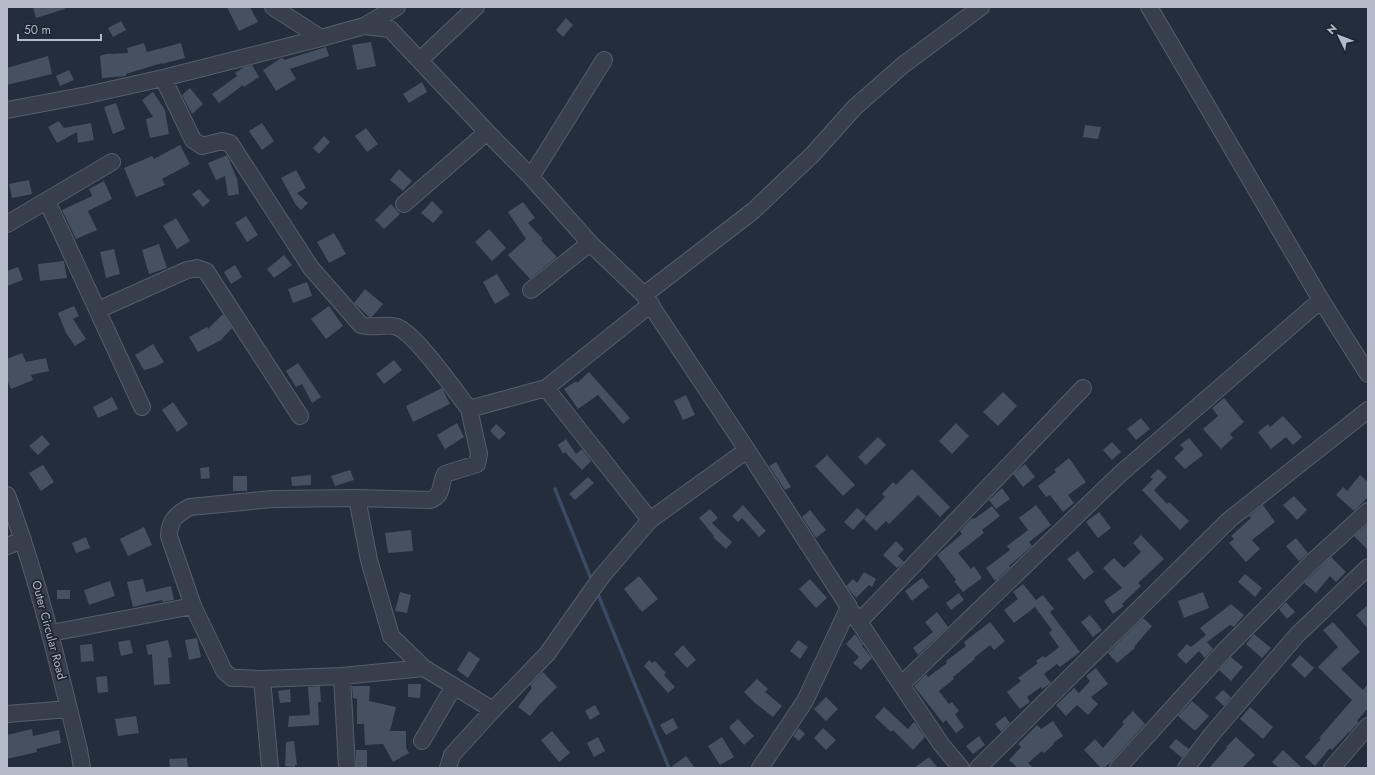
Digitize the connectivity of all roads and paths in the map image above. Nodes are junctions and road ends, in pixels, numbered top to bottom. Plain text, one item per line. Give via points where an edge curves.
1 (273, 7) edge
2 (397, 7) edge
3 (476, 7) edge
4 (980, 7) edge
5 (1149, 7) edge
6 (364, 26) junction
7 (321, 38) junction
8 (420, 60) junction
9 (604, 60) dead end
10 (163, 78) junction
11 (7, 110) edge
12 (487, 132) junction
13 (112, 162) dead end
14 (532, 177) junction
15 (47, 201) junction
16 (404, 204) dead end
17 (7, 224) edge
18 (590, 244) junction
19 (531, 290) dead end
20 (647, 300) junction
21 (1321, 300) junction
22 (98, 310) junction
23 (1368, 374) edge
24 (546, 388) junction
25 (1083, 388) dead end
26 (142, 407) dead end
27 (469, 410) junction
28 (1368, 410) edge
29 (300, 416) dead end
30 (747, 450) junction
31 (7, 495) edge
32 (357, 498) junction
33 (1368, 510) edge
34 (650, 520) junction
35 (24, 540) junction
36 (7, 546) edge
37 (1368, 567) edge
38 (193, 606) junction
39 (849, 607) junction
40 (859, 622) junction
41 (51, 633) junction
42 (424, 668) junction
43 (342, 676) junction
44 (262, 679) junction
45 (901, 685) junction
46 (454, 686) junction
47 (69, 709) junction
48 (493, 710) junction
49 (7, 714) edge
50 (1368, 726) edge
51 (422, 741) dead end
52 (82, 768) edge
53 (270, 768) edge
54 (347, 768) edge
55 (448, 768) edge
56 (760, 768) edge
57 (961, 768) edge
58 (978, 768) edge
59 (1118, 768) edge
60 (1186, 768) edge
61 (1332, 768) edge

1 - 7 street
2 - 6 street
3 - 8 street
4 - 20 street via 903,65 854,107 813,154 753,212
5 - 21 street
6 - 7 street
6 - 8 street via 390,29
7 - 10 street
8 - 12 street
9 - 14 street
10 - 11 street
10 - 27 street via 193,140 202,146 222,141 230,143 311,268 361,324 367,327 397,326 411,335
12 - 14 street
12 - 16 street
13 - 15 street
14 - 18 street
15 - 17 street
15 - 22 street
18 - 19 street
18 - 20 street
20 - 24 street
20 - 30 street
21 - 23 street
21 - 45 street via 1120,474
22 - 26 street
22 - 29 street via 187,270 197,268 206,271
24 - 27 street
24 - 34 street
25 - 40 street
27 - 32 street via 479,454 477,464 445,474 436,498
28 - 58 street via 1229,520
30 - 34 street
30 - 39 street
31 - 35 street, Outer Circular Road
32 - 38 street via 273,499 190,507 180,512 169,526 169,536
32 - 42 street via 369,560 391,636
33 - 59 street via 1311,563 1225,650
34 - 48 street via 602,576 547,654
35 - 36 street
35 - 41 street, Outer Circular Road
37 - 60 street via 1298,635 1212,734
38 - 41 street
38 - 44 street via 224,671 232,678
39 - 40 street
39 - 56 street via 805,701
40 - 45 street
41 - 47 street, Outer Circular Road
42 - 43 street
42 - 46 street
43 - 44 street
43 - 54 street
44 - 53 street
45 - 57 street via 941,744
46 - 48 street
46 - 51 street
47 - 49 street
47 - 52 street, Outer Circular Road
48 - 55 street via 452,755
50 - 61 street

